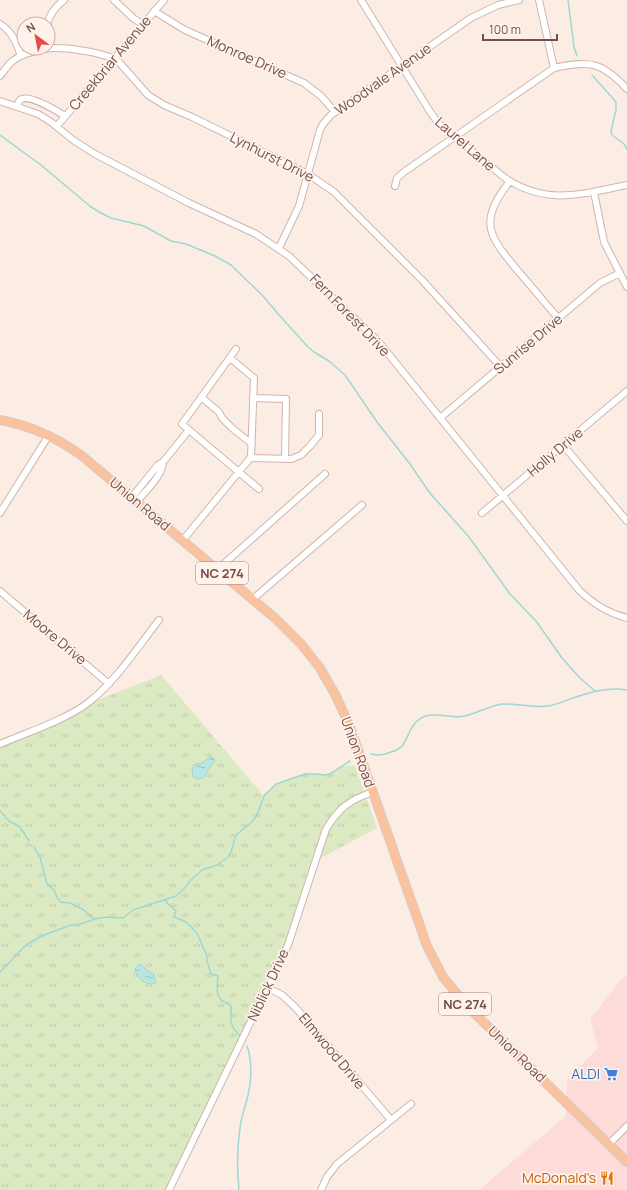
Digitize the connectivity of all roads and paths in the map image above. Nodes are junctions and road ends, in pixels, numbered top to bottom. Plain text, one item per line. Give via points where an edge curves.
1 (64, 0) edge
2 (114, 0) edge
3 (164, 0) edge
4 (361, 0) edge
5 (519, 0) edge
6 (538, 0) edge
7 (154, 11) junction
8 (51, 16) edge
9 (0, 24) edge
10 (142, 24) junction
11 (16, 45) edge
12 (56, 49) edge
13 (21, 56) edge
14 (113, 58) junction
15 (0, 64) edge
16 (402, 66) junction
17 (6, 68) junction
18 (554, 68) junction
19 (0, 76) edge
20 (627, 89) edge
21 (0, 101) edge
22 (17, 106) junction
23 (335, 112) junction
24 (65, 116) junction
25 (57, 126) junction
26 (455, 137) junction
27 (308, 174) junction
28 (510, 181) junction
29 (627, 185) edge
30 (395, 186) dead end
31 (594, 192) junction
32 (279, 248) junction
33 (620, 273) junction
34 (627, 287) edge
35 (558, 318) junction
36 (236, 349) dead end
37 (230, 358) junction
38 (501, 367) junction
39 (627, 391) edge
40 (201, 397) junction
41 (253, 398) junction
42 (319, 414) dead end
43 (440, 418) junction
44 (0, 420) edge
45 (189, 430) junction
46 (49, 435) junction
47 (252, 444) junction
48 (562, 445) junction
49 (250, 458) junction
50 (286, 459) junction
51 (239, 472) junction
52 (325, 474) dead end
53 (259, 489) dead end
54 (502, 496) junction
55 (134, 499) junction
56 (362, 505) dead end
57 (0, 513) edge
58 (482, 513) dead end
59 (627, 521) edge
60 (183, 540) junction
61 (218, 569) junction
62 (0, 590) edge
63 (253, 599) junction
64 (627, 618) edge
65 (159, 620) dead end
66 (110, 684) junction
67 (0, 744) edge
68 (372, 792) junction
69 (268, 988) junction
70 (411, 1104) dead end
71 (391, 1120) junction
72 (627, 1126) edge
73 (609, 1144) junction
74 (627, 1162) edge
75 (169, 1190) edge
76 (322, 1190) edge

1 - 8 street via 58,4
2 - 10 street
3 - 7 street, Creekbriar Avenue
4 - 16 street, Laurel Lane
5 - 16 street, Woodvale Avenue via 498,5 471,18
6 - 18 street
7 - 10 street, Creekbriar Avenue
7 - 23 street, Monroe Drive via 184,30 304,83 321,96
9 - 11 street via 10,31
10 - 14 street, Creekbriar Avenue
12 - 14 street via 85,51
13 - 17 street
14 - 24 street, Creekbriar Avenue
14 - 27 street, Lynhurst Drive via 148,94 164,105
15 - 17 street
16 - 23 street, Woodvale Avenue
16 - 26 street, Laurel Lane via 438,123
17 - 19 street
18 - 20 street via 573,64 600,67 613,74
18 - 26 street
21 - 22 street, Fern Forest Drive
22 - 24 street via 22,99 30,99
22 - 25 street, Fern Forest Drive via 38,114
23 - 27 street, Woodvale Avenue via 320,130
24 - 25 street, Creekbriar Avenue
25 - 32 street, Fern Forest Drive via 95,154 189,203 256,234
26 - 28 street, Laurel Lane
26 - 30 street via 404,172 397,178
27 - 32 street, Woodvale Avenue via 297,212
27 - 38 street, Lynhurst Drive via 334,192 422,280
28 - 31 street, Laurel Lane via 531,191 554,196
28 - 35 street via 494,204 490,223 493,237 501,251
29 - 31 street, Laurel Lane
31 - 33 street via 604,242
32 - 43 street, Fern Forest Drive via 304,268 378,341
33 - 34 street
33 - 35 street, Sunrise Drive via 604,280
35 - 38 street, Sunrise Drive
36 - 37 street
37 - 40 street
37 - 41 street via 254,378
38 - 43 street, Sunrise Drive
39 - 48 street, Holly Drive
40 - 45 street via 182,424
40 - 47 street
41 - 47 street
41 - 50 street via 286,399
42 - 50 street via 318,435 314,441 301,455
43 - 54 street, Fern Forest Drive
44 - 46 main road, Union Road / NC 274
45 - 51 street
45 - 55 street via 163,462 159,474
46 - 55 main road, Union Road / NC 274 via 81,455
46 - 57 street
47 - 49 street
48 - 54 street, Holly Drive
48 - 59 street
49 - 50 street
49 - 51 street
51 - 53 street
51 - 60 street
52 - 61 street
54 - 58 street, Holly Drive
54 - 64 street, Fern Forest Drive via 585,596 604,609
55 - 60 main road, Union Road / NC 274
56 - 63 street
60 - 61 main road, Union Road / NC 274
61 - 63 main road, Union Road / NC 274
62 - 66 street, Moore Drive
63 - 68 main road, Union Road / NC 274 via 301,644 320,668 350,727
65 - 66 street
66 - 67 street via 70,714
68 - 69 street, Niblick Drive via 350,801 334,816 326,829 288,945
68 - 73 main road, Union Road / NC 274 via 427,946 443,977 467,1006
69 - 71 street, Elmwood Drive via 282,995 296,1008
69 - 75 street, Niblick Drive
70 - 71 street
71 - 76 street via 337,1164 327,1177
72 - 73 street
73 - 74 main road, Union Road / NC 274

